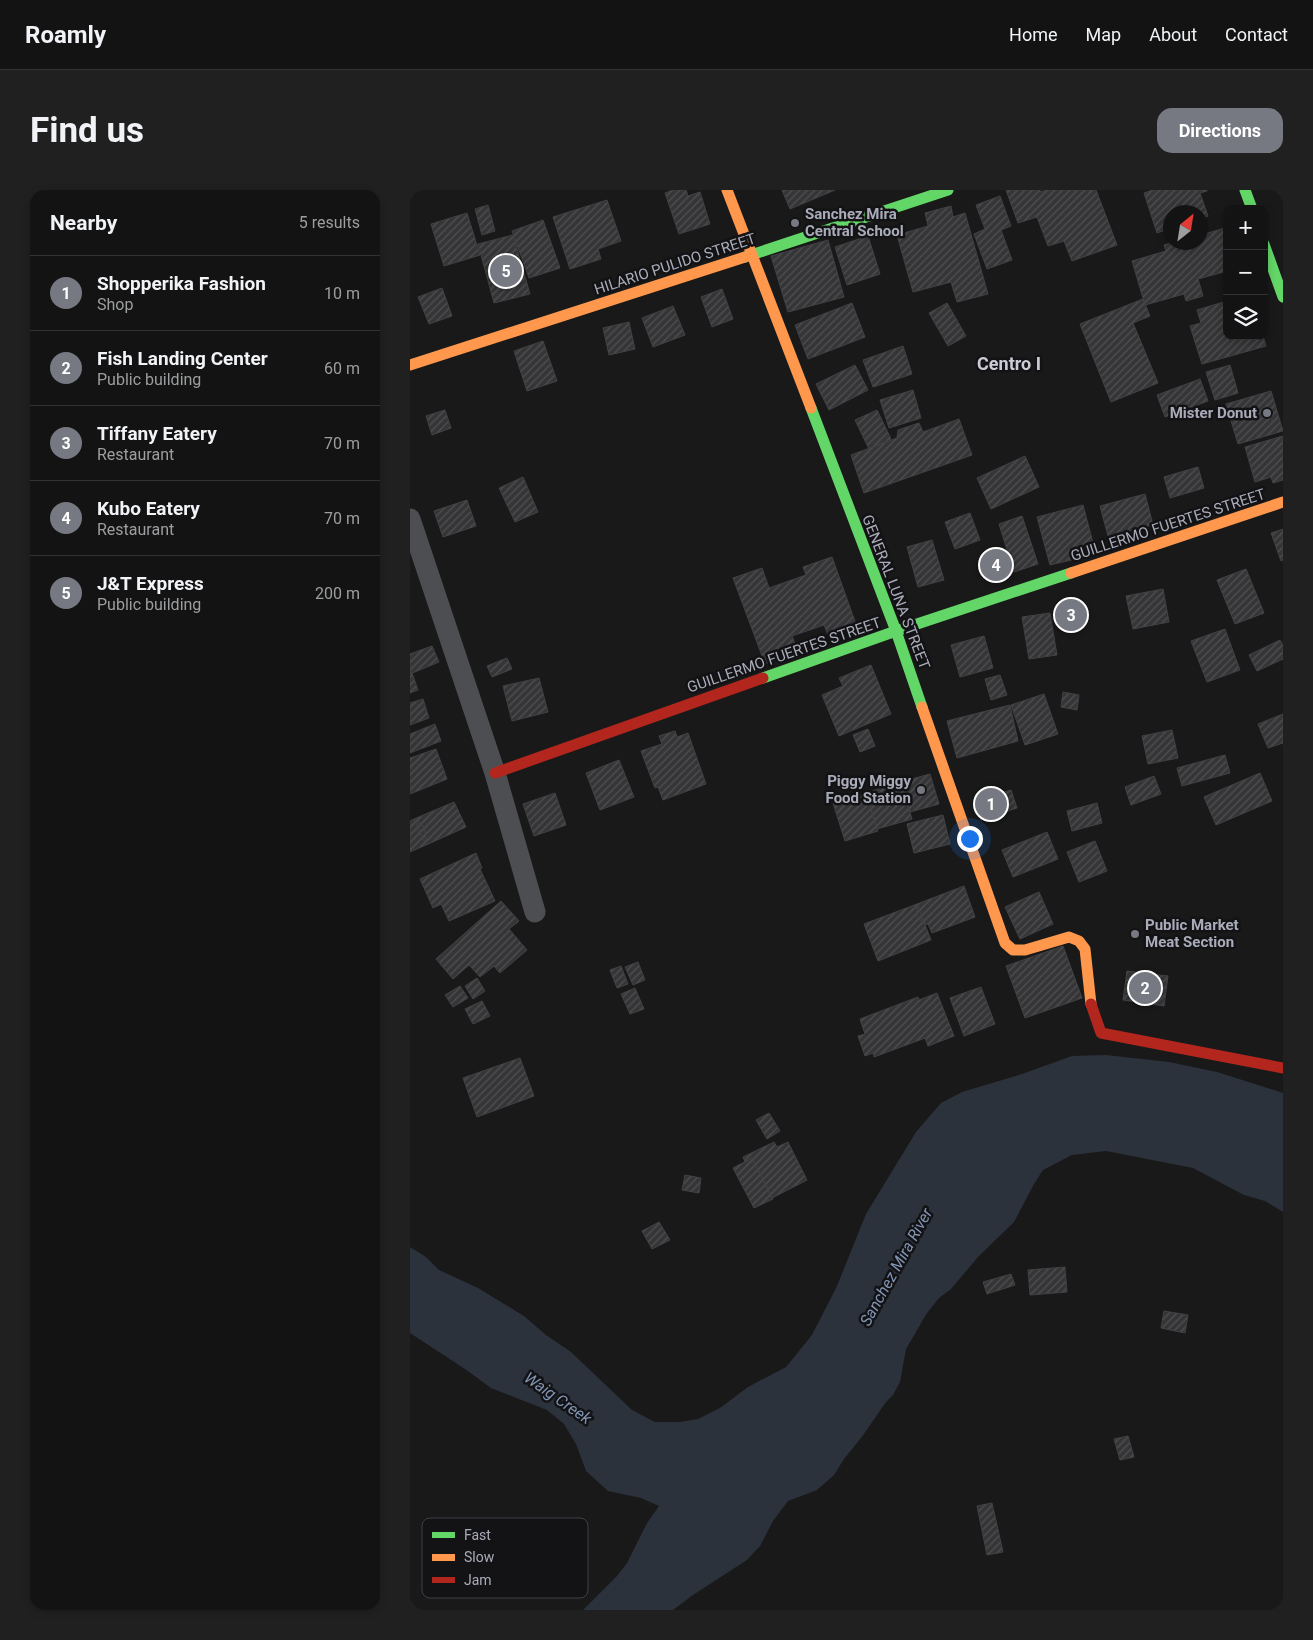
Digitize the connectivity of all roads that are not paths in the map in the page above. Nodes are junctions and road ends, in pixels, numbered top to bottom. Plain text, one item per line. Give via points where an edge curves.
1 (727, 190) edge
2 (948, 190) edge
3 (1245, 190) edge
4 (1251, 205) edge
5 (1266, 250) edge
6 (752, 255) junction
7 (1283, 297) edge
8 (410, 365) edge
9 (1283, 502) edge
10 (410, 519) edge
11 (896, 631) junction
12 (495, 773) junction
13 (536, 912) dead end
14 (1283, 1068) edge

1 - 6 main road, GENERAL LUNA STREET
2 - 6 main road, HILARIO PULIDO STREET
3 - 4 main road
5 - 7 main road
6 - 8 main road, HILARIO PULIDO STREET
6 - 11 main road, GENERAL LUNA STREET
9 - 11 main road, GUILLERMO FUERTES STREET
10 - 12 street
11 - 12 main road, GUILLERMO FUERTES STREET
11 - 14 main road, GENERAL LUNA STREET via 1005,943 1013,950 1025,950 1069,937 1079,941 1085,949 1090,1000 1100,1033
12 - 13 street

